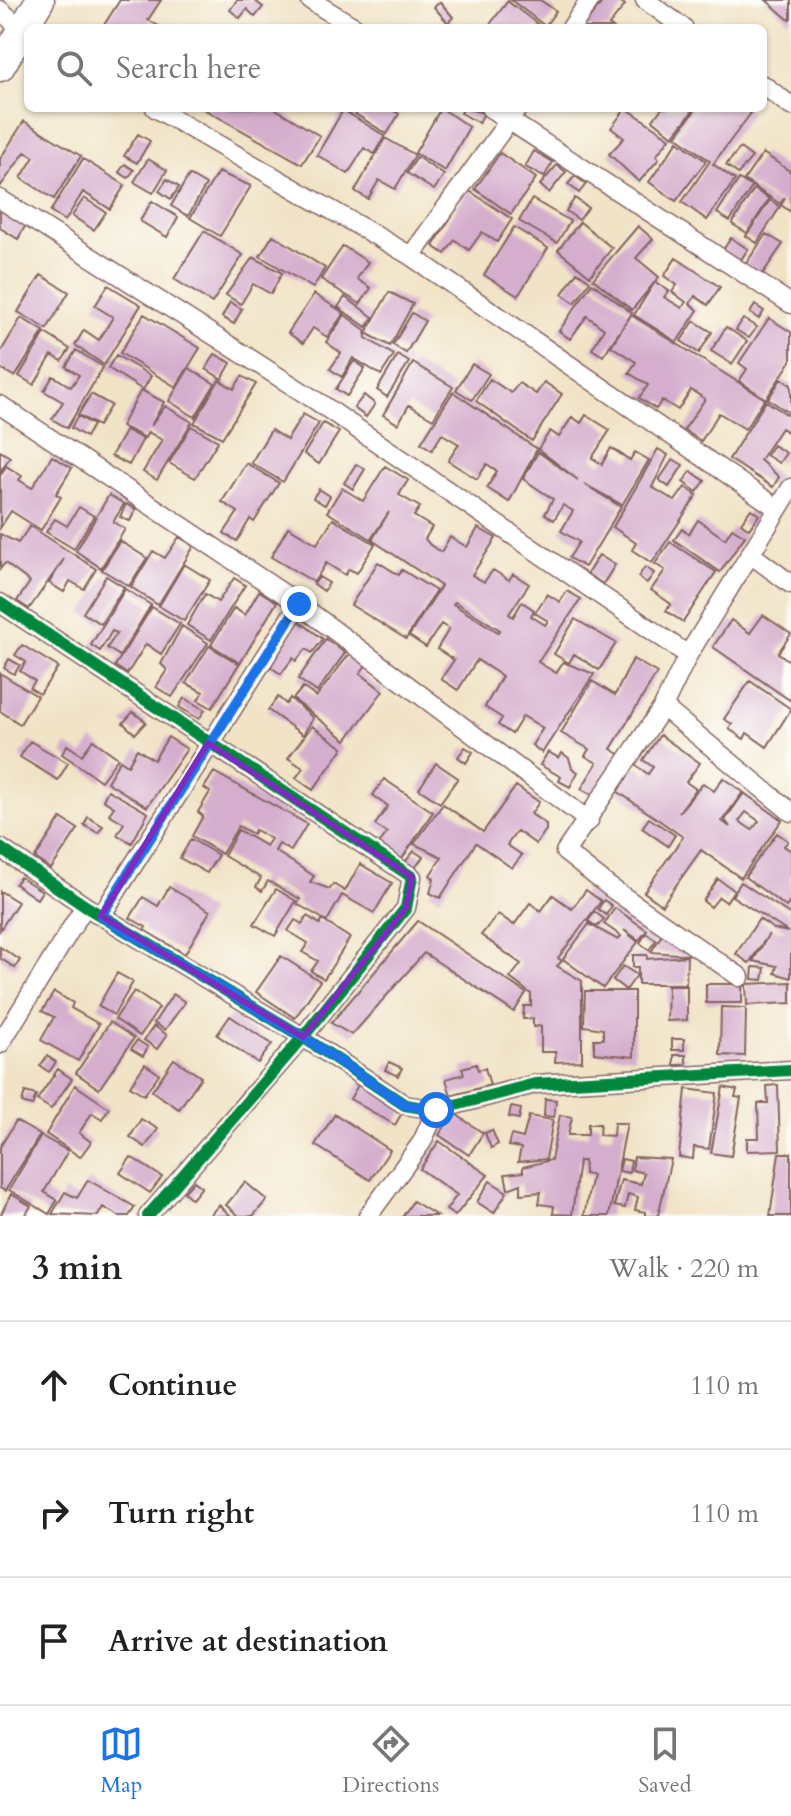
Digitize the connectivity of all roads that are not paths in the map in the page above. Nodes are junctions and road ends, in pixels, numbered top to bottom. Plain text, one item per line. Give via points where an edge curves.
1 (40, 0) edge
2 (310, 0) edge
3 (590, 0) edge
4 (645, 0) edge
5 (0, 10) edge
6 (29, 24) edge
7 (349, 24) edge
8 (574, 24) edge
9 (678, 24) edge
10 (24, 32) edge
11 (24, 34) edge
12 (0, 67) edge
13 (767, 88) edge
14 (791, 106) edge
15 (162, 112) edge
16 (514, 114) edge
17 (0, 199) edge
18 (411, 256) junction
19 (791, 304) edge
20 (0, 405) edge
21 (791, 488) edge
22 (777, 508) junction
23 (753, 556) junction
24 (791, 584) edge
25 (0, 603) edge
26 (299, 604) junction
27 (688, 655) junction
28 (663, 707) junction
29 (208, 743) junction
30 (791, 812) edge
31 (589, 821) junction
32 (0, 848) edge
33 (93, 911) junction
34 (740, 977) dead end
35 (303, 1037) junction
36 (0, 1044) edge
37 (791, 1070) edge
38 (436, 1110) junction
39 (148, 1216) edge
40 (368, 1216) edge

1 - 6 main road
2 - 7 street
3 - 8 street
4 - 9 street
5 - 10 street
11 - 12 main road
13 - 14 street
15 - 18 street
16 - 18 street
16 - 19 street
17 - 27 street via 318,402
18 - 22 street
20 - 26 street
21 - 22 street
22 - 23 street
23 - 24 street
23 - 27 street
25 - 29 street
26 - 29 street
26 - 31 street
27 - 28 street
28 - 30 street
28 - 31 street
29 - 33 street
29 - 35 street via 412,877 406,908
31 - 34 street via 565,852
32 - 33 street
33 - 35 street
33 - 36 street
35 - 38 street via 405,1105
35 - 39 street
37 - 38 street via 535,1084
38 - 40 street via 422,1142

